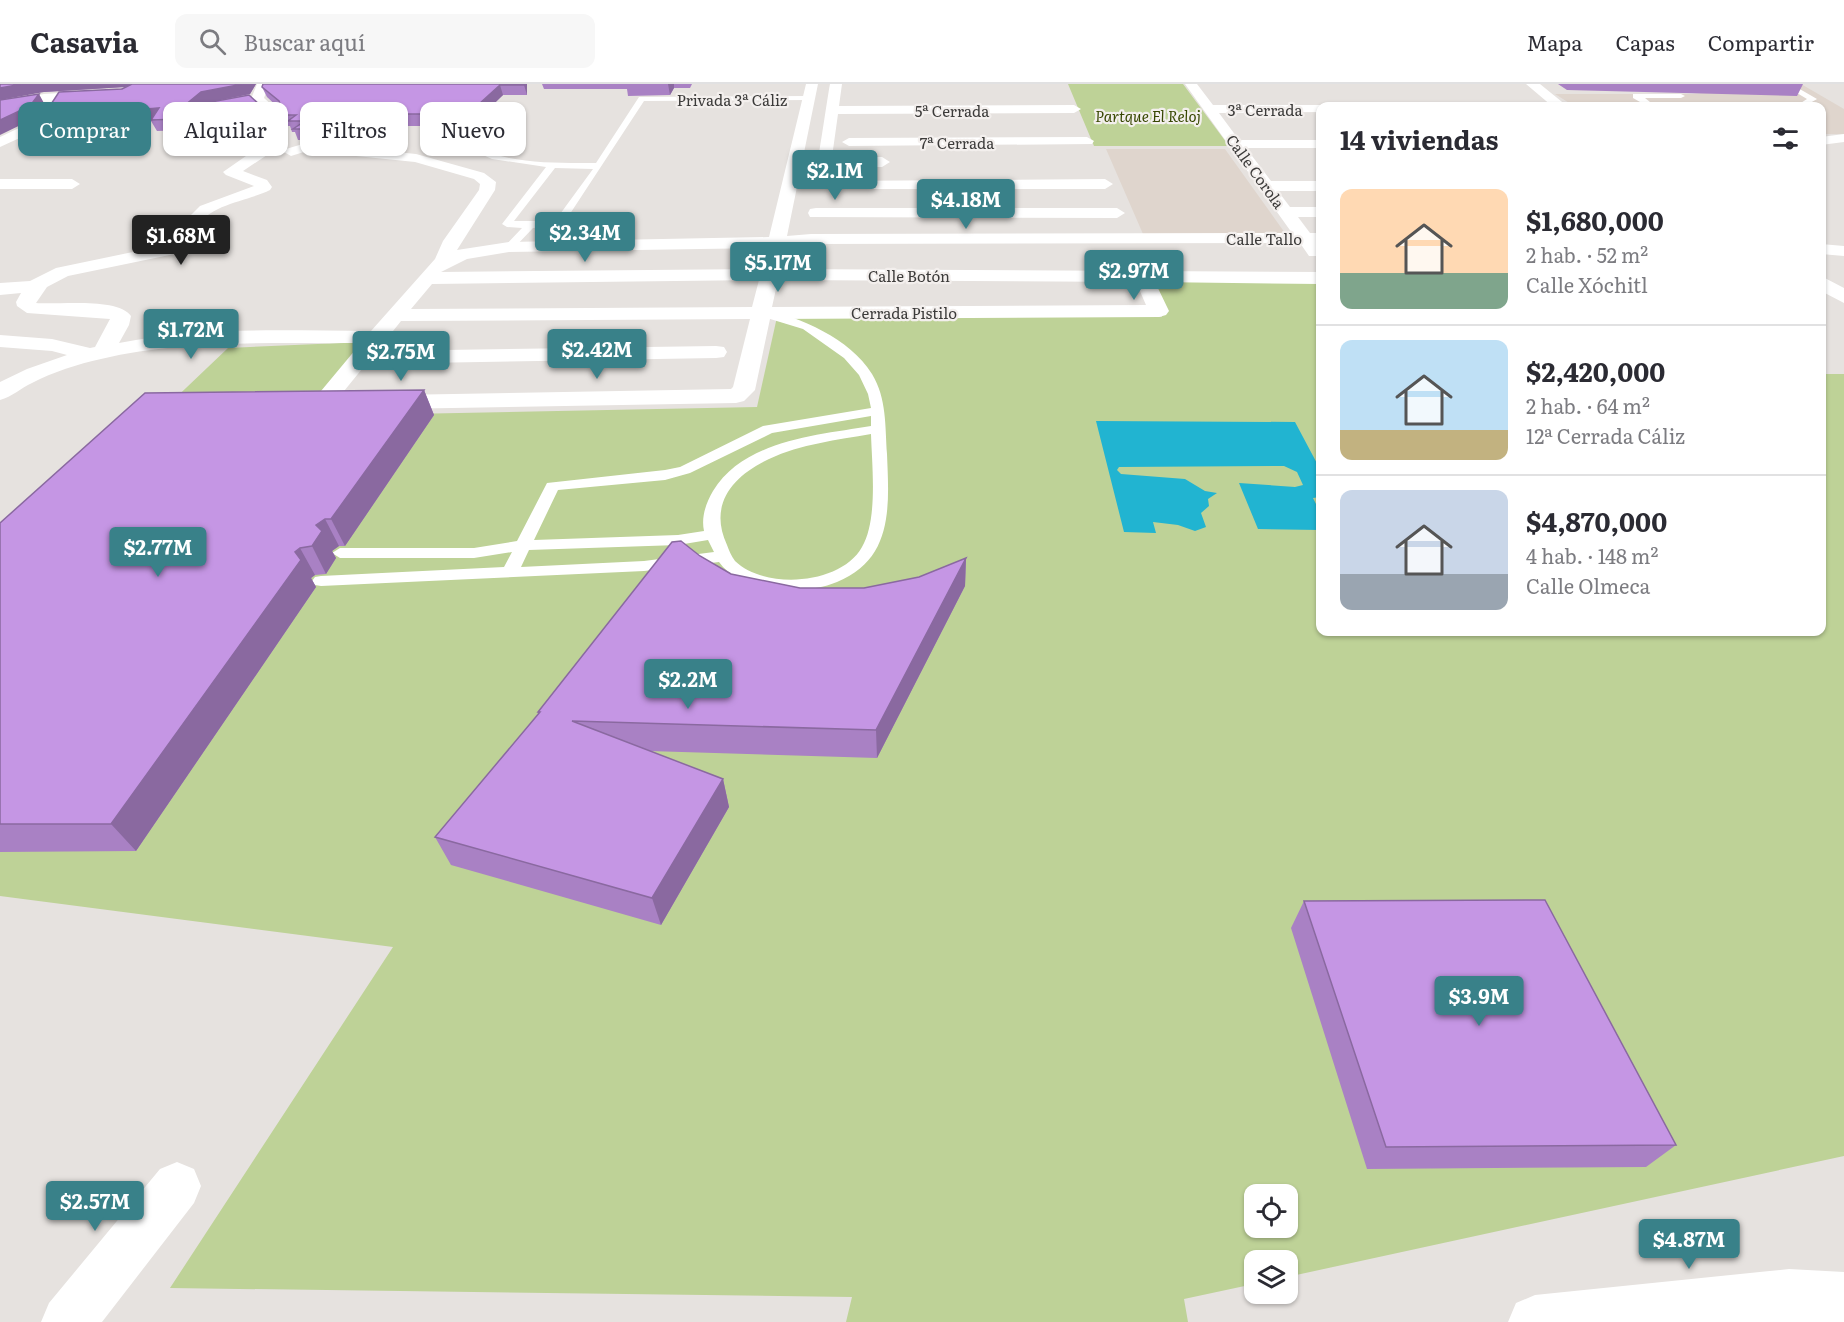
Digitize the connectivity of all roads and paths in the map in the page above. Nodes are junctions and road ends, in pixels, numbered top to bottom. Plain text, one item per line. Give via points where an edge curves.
1 (42, 84) edge
2 (151, 84) edge
3 (1191, 84) edge
4 (1532, 84) edge
5 (1786, 84) edge
6 (811, 89) edge
7 (1067, 93) dead end
8 (255, 95) edge
9 (1681, 96) dead end
10 (59, 97) junction
11 (44, 98) junction
12 (1555, 102) edge
13 (1646, 102) edge
14 (1807, 102) edge
15 (0, 106) edge
16 (1316, 108) edge
17 (1074, 109) junction
18 (1210, 109) junction
19 (833, 118) edge
20 (1223, 126) junction
21 (1244, 126) dead end
22 (1844, 138) edge
23 (1826, 140) edge
24 (0, 143) edge
25 (1237, 144) junction
26 (1316, 144) edge
27 (291, 152) dead end
28 (797, 152) junction
29 (492, 156) edge
30 (894, 162) dead end
31 (1250, 163) junction
32 (1274, 163) dead end
33 (552, 165) junction
34 (598, 166) junction
35 (0, 184) edge
36 (72, 184) dead end
37 (820, 186) junction
38 (1267, 186) junction
39 (1316, 186) edge
40 (1286, 212) junction
41 (1316, 212) edge
42 (816, 213) junction
43 (1117, 213) junction
44 (530, 225) junction
45 (1127, 238) junction
46 (1312, 238) edge
47 (777, 242) junction
48 (509, 247) junction
49 (1826, 249) edge
50 (1844, 251) edge
51 (808, 257) junction
52 (962, 257) junction
53 (444, 260) junction
54 (770, 276) junction
55 (1143, 276) junction
56 (426, 278) junction
57 (1316, 278) edge
58 (1826, 285) edge
59 (33, 287) junction
60 (0, 289) edge
61 (1844, 297) edge
62 (761, 312) junction
63 (396, 315) junction
64 (803, 319) junction
65 (378, 337) junction
66 (0, 341) edge
67 (96, 352) junction
68 (716, 352) dead end
69 (361, 358) junction
70 (0, 393) edge
71 (879, 411) junction
72 (878, 429) junction
73 (714, 534) junction
74 (522, 545) junction
75 (340, 553) dead end
76 (724, 556) junction
77 (510, 572) junction
78 (321, 581) dead end
79 (177, 1186) dead end
80 (1844, 1298) edge
81 (68, 1322) edge
82 (1535, 1322) edge

1 - 11 street via 64,87
2 - 10 street via 127,93
3 - 18 street, Calle Corola
4 - 12 street
5 - 14 lane via 1812,99
6 - 19 street
6 - 28 street
6 - 34 lane, Privada 3ª Cáliz via 642,99
7 - 17 street
8 - 59 street via 277,117 279,127 265,150 231,172 264,187 208,206 188,227 183,247 63,272
9 - 13 lane via 1636,96
10 - 11 street
10 - 24 street via 43,122
11 - 15 street
16 - 18 street, 3ª Cerrada
17 - 19 street, 5ª Cerrada
17 - 19 street, 7ª Cerrada via 1090,148
18 - 20 street, Calle Corola
19 - 28 street
19 - 30 street
19 - 37 street
20 - 21 street
20 - 25 street, Calle Corola
22 - 23 street
25 - 26 street
25 - 31 street, Calle Corola
27 - 53 street via 306,147 416,158 488,182 488,190 452,241
28 - 47 street
29 - 33 lane
31 - 32 street
31 - 38 street, Calle Corola
33 - 34 lane
33 - 44 lane via 507,224
34 - 44 lane via 558,224
35 - 36 street
37 - 42 street
37 - 43 street via 1103,178
38 - 39 street
38 - 40 street, Calle Corola
40 - 41 street
40 - 46 street, Calle Corola
42 - 43 street
42 - 51 street
43 - 45 street
44 - 48 lane
45 - 46 street, Calle Tallo
45 - 52 street, Calle Tallo
47 - 48 street
47 - 51 street
47 - 54 street
48 - 53 street
49 - 50 street
51 - 52 street, Calle Botón
51 - 52 street, Calle Tallo
51 - 54 street, Calle Botón
51 - 64 street
52 - 55 street, Calle Botón
53 - 56 street
54 - 56 street, Calle Botón
54 - 62 street
55 - 57 street, Calle Botón
55 - 64 street, Cerrada Pistilo via 1159,311
56 - 63 street
58 - 61 street
59 - 60 street
59 - 67 street via 26,302 34,309 110,311 121,316 119,325
62 - 63 street, Cerrada Pistilo
62 - 64 street, Cerrada Pistilo
62 - 69 street via 744,390 736,396 335,403 327,397
63 - 65 street
64 - 71 lane via 865,374
65 - 67 street via 167,341
65 - 69 street
66 - 67 street
67 - 70 street via 35,373
68 - 69 street
71 - 72 lane
71 - 74 lane via 768,429 685,470 552,486
72 - 73 lane via 806,442 774,451 749,464 730,479 715,499 710,525
72 - 76 lane via 878,530 860,561 838,576 814,583 783,585 756,581 729,564
73 - 74 lane via 678,540
73 - 76 lane
74 - 75 lane via 474,554
74 - 77 lane
76 - 77 lane via 644,566
77 - 78 lane
79 - 81 street
80 - 82 street via 1789,1295

